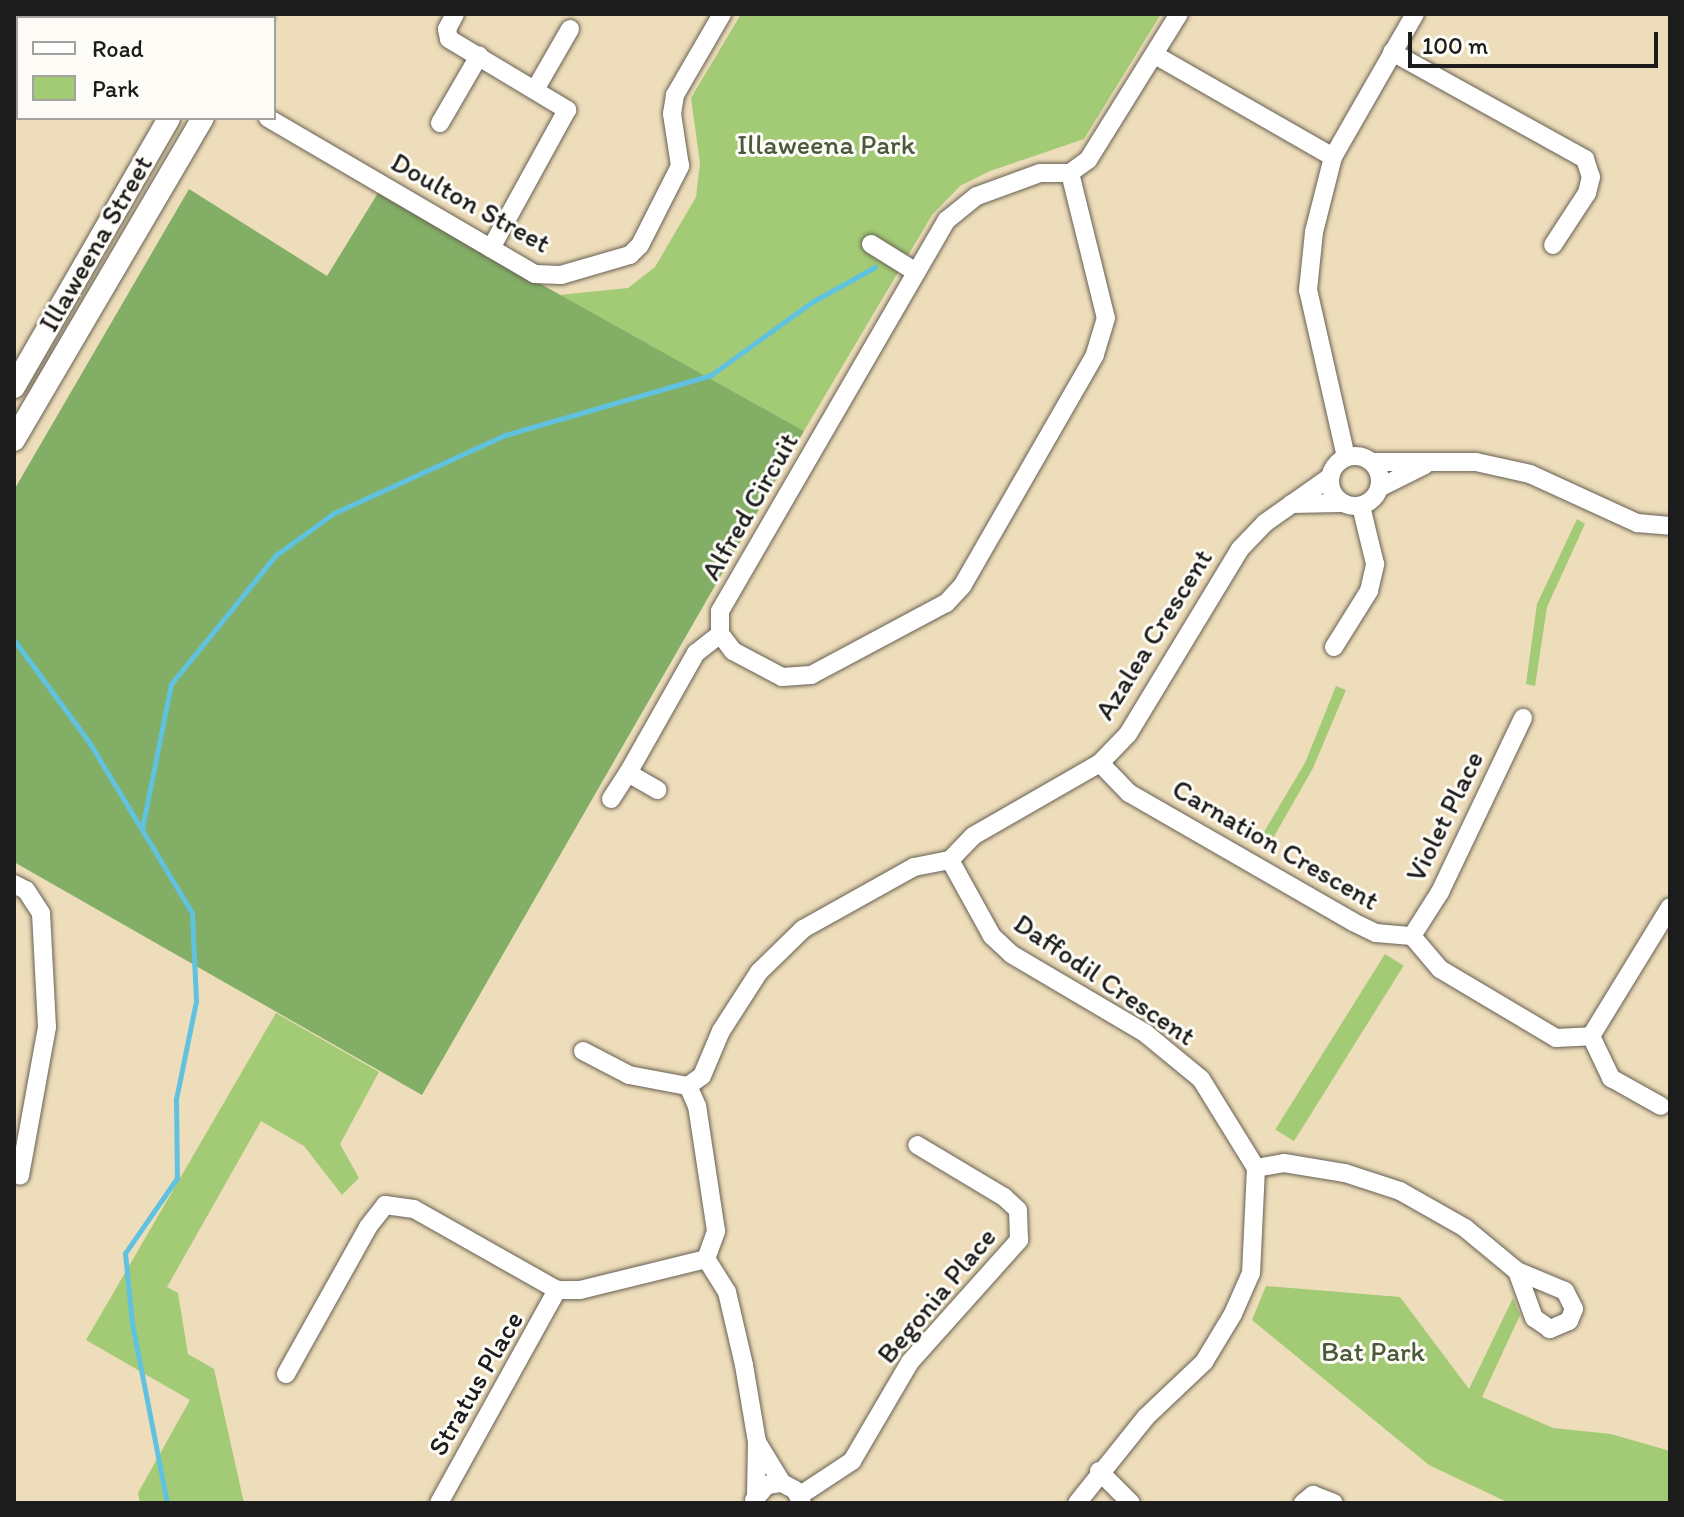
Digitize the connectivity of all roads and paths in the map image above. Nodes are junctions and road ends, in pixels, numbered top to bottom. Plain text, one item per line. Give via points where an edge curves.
1 (455, 14) edge
2 (722, 14) edge
3 (1179, 14) edge
4 (1415, 14) edge
5 (570, 29) dead end
6 (1392, 52) junction
7 (1155, 55) junction
8 (479, 56) junction
9 (536, 88) junction
10 (168, 120) edge
11 (202, 120) edge
12 (271, 120) edge
13 (440, 123) dead end
14 (1333, 157) junction
15 (1070, 173) junction
16 (871, 244) dead end
17 (1553, 245) dead end
18 (491, 248) junction
19 (916, 272) junction
20 (14, 387) edge
21 (14, 440) edge
22 (1346, 457) junction
23 (1372, 462) junction
24 (1428, 464) junction
25 (1330, 477) junction
26 (1379, 488) junction
27 (1340, 503) junction
28 (1291, 504) junction
29 (1361, 506) junction
30 (1670, 525) edge
31 (720, 634) junction
32 (1334, 647) dead end
33 (1523, 718) dead end
34 (1100, 763) junction
35 (628, 773) junction
36 (657, 790) dead end
37 (611, 799) dead end
38 (950, 860) junction
39 (14, 884) edge
40 (1670, 907) edge
41 (1412, 936) junction
42 (1591, 1036) junction
43 (583, 1051) dead end
44 (688, 1086) junction
45 (1661, 1106) dead end
46 (917, 1145) dead end
47 (1256, 1168) junction
48 (20, 1176) dead end
49 (706, 1259) junction
50 (1517, 1271) dead end
51 (557, 1290) junction
52 (286, 1374) dead end
53 (757, 1442) junction
54 (1099, 1471) junction
55 (782, 1483) junction
56 (755, 1499) edge
57 (801, 1499) edge
58 (439, 1503) edge
59 (1077, 1503) edge
60 (1131, 1503) edge
61 (1303, 1503) edge
62 (1334, 1503) edge

1 - 8 street via 447,29 449,39
2 - 18 street, Doulton Street via 675,95 672,114 680,166 676,182 630,255 548,277
3 - 7 street
4 - 6 street
5 - 9 street
6 - 14 street
6 - 17 street via 1585,159 1591,177 1587,193
7 - 14 street
7 - 15 street via 1117,120 1088,160
8 - 9 street
8 - 13 street
9 - 18 street via 567,110
10 - 20 main road, Illaweena Street
11 - 21 main road, Illaweena Street
12 - 18 street, Doulton Street
14 - 22 street via 1314,232 1308,290
15 - 19 street, Alfred Circuit via 1040,173 977,196 947,220
15 - 31 street via 1106,318 1095,355 963,585 946,603 797,679 782,677 733,651
16 - 19 street
19 - 31 street, Alfred Circuit via 720,611
22 - 23 street
22 - 25 street
23 - 24 street
23 - 26 street
24 - 26 street
24 - 30 street via 1476,462 1530,474 1637,523
25 - 27 street via 1331,492
25 - 28 street, Azalea Crescent
26 - 29 street
27 - 28 street
27 - 29 street
28 - 34 street, Azalea Crescent via 1240,549 1128,734
29 - 32 street via 1375,564 1369,591
31 - 35 street via 696,653
33 - 41 street, Violet Place via 1440,892
34 - 38 street, Azalea Crescent via 973,836
34 - 41 street, Carnation Crescent via 1129,793 1353,922 1376,933
35 - 36 street
35 - 37 street
38 - 44 street via 914,867 803,929 759,972 721,1031 702,1076
38 - 47 street, Daffodil Crescent via 992,936 1011,954 1145,1033 1201,1079
39 - 48 street via 26,890 41,913 47,1027
40 - 42 street
41 - 42 street via 1440,969 1556,1038
42 - 45 street via 1611,1078
43 - 44 street via 629,1075
44 - 49 street via 697,1106 716,1231
46 - 57 street, Begonia Place via 1018,1210 1019,1240 910,1362 852,1461
47 - 50 street via 1284,1163 1345,1173 1400,1191 1465,1228
47 - 54 street via 1251,1273 1233,1314 1204,1362
49 - 51 street via 580,1290
49 - 53 street via 727,1292
51 - 52 street via 414,1209 385,1205
51 - 58 street, Stratus Place
53 - 55 street
53 - 56 street
54 - 59 street
54 - 60 street
55 - 56 street via 767,1485
55 - 57 street
61 - 62 street via 1313,1495

